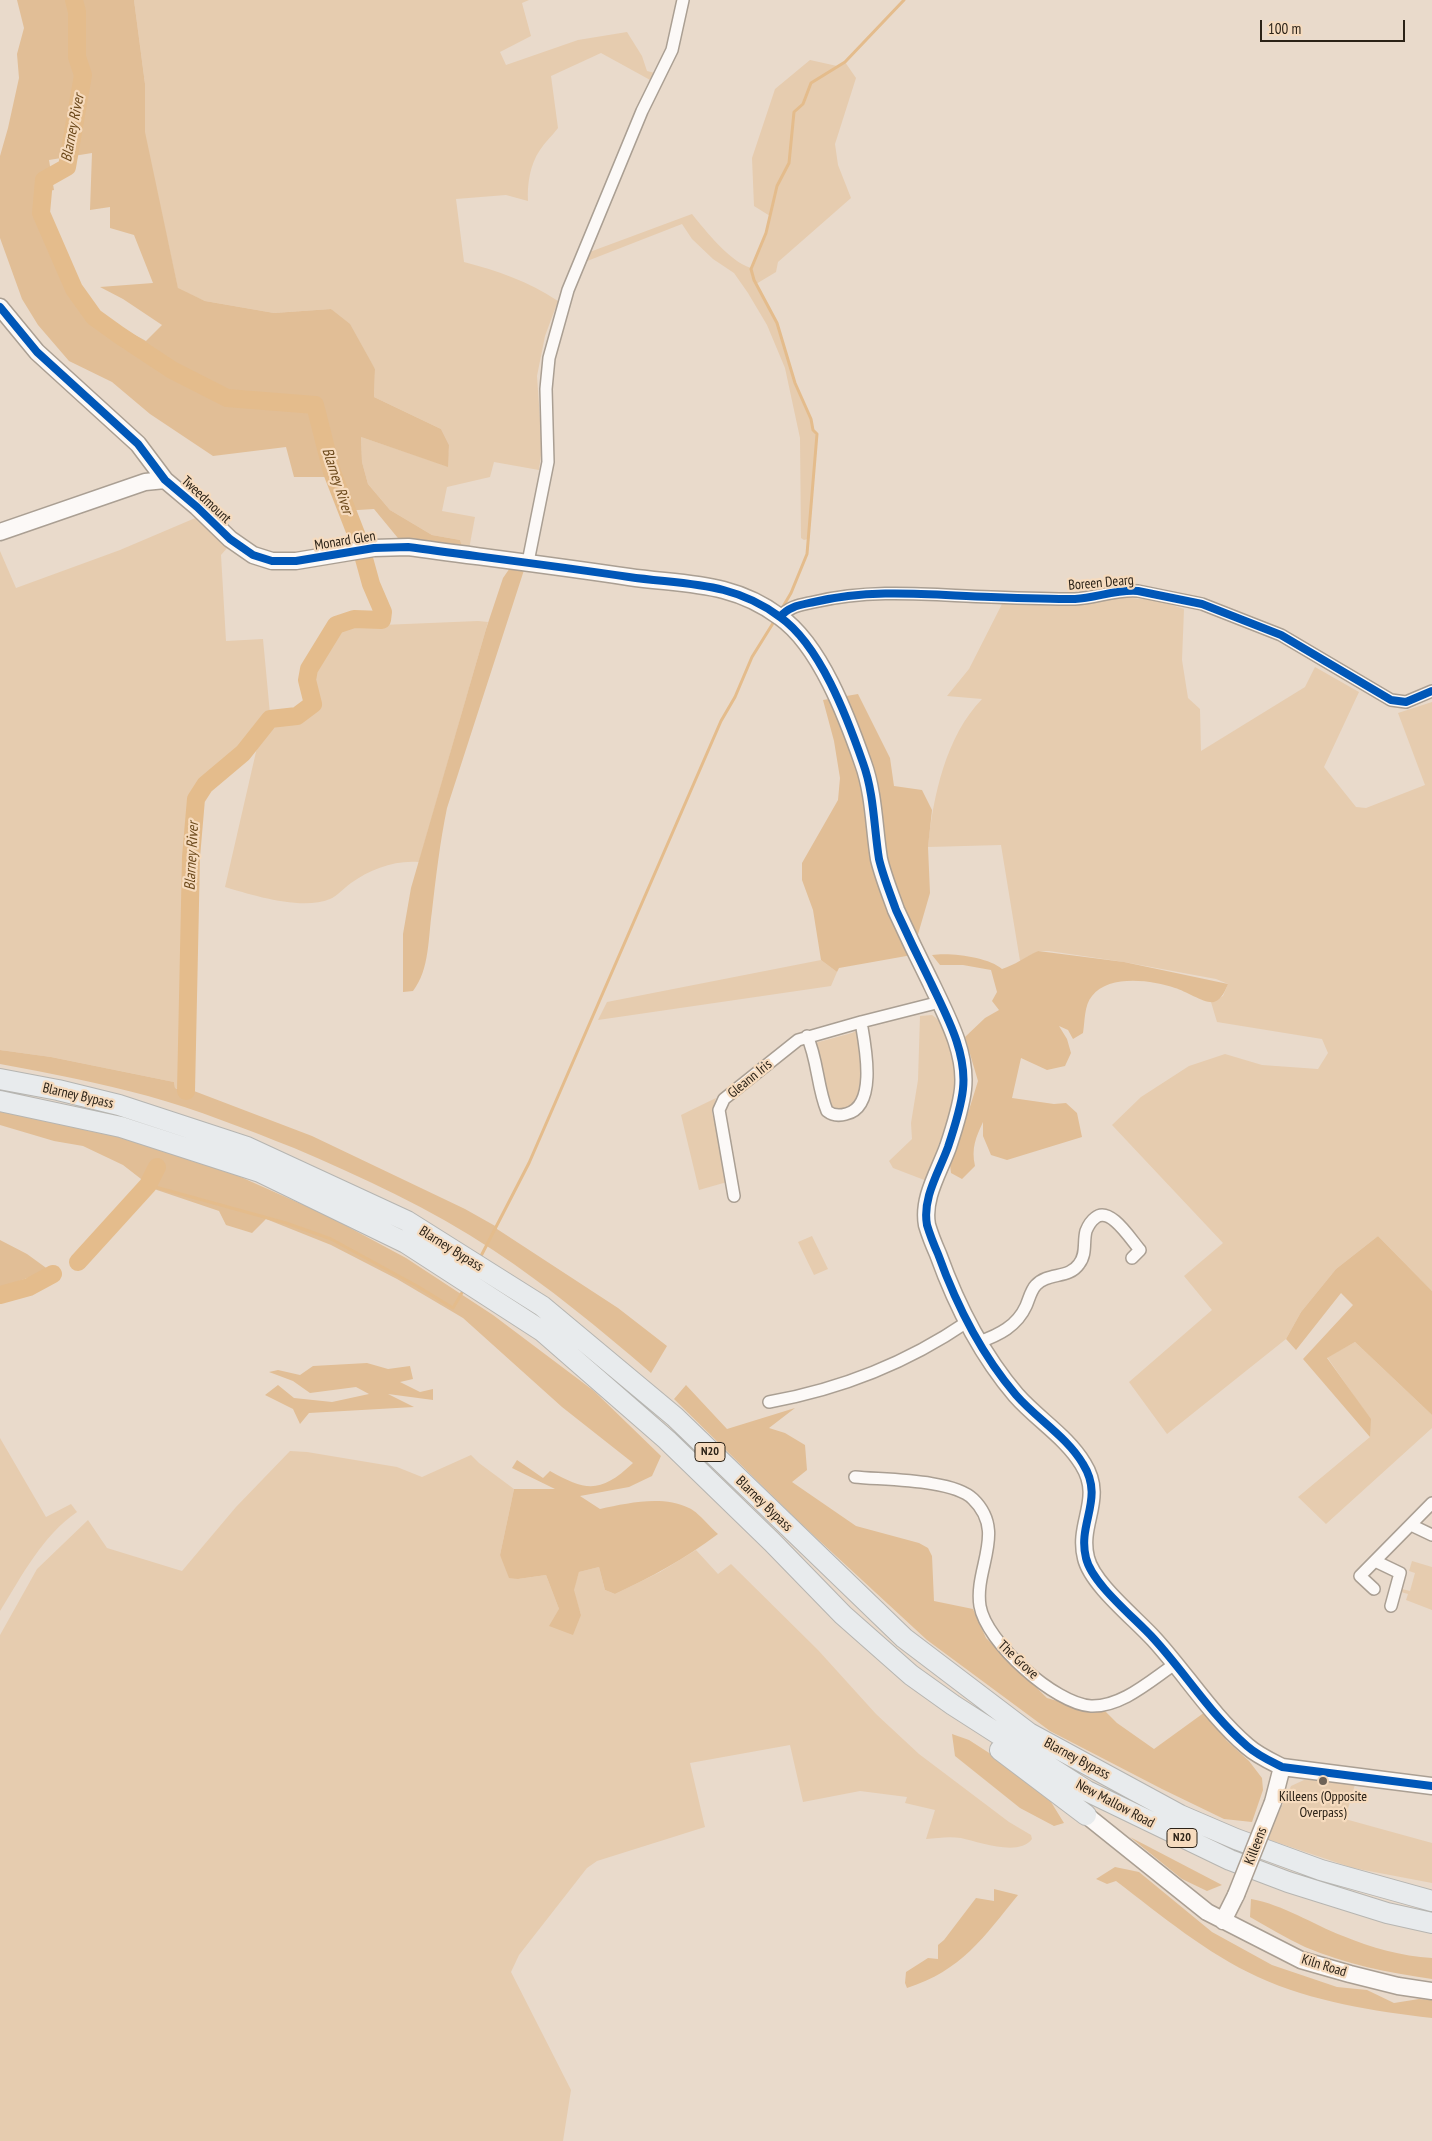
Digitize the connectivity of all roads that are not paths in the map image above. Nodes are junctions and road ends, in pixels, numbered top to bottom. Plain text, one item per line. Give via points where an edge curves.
1 (684, 0) edge
2 (0, 307) edge
3 (165, 480) junction
4 (0, 532) edge
5 (230, 539) joint
6 (528, 562) junction
7 (777, 615) junction
8 (1432, 691) edge
9 (940, 1002) junction
10 (861, 1022) junction
11 (807, 1036) junction
12 (0, 1079) edge
13 (0, 1101) edge
14 (734, 1196) dead end
15 (1132, 1258) dead end
16 (967, 1322) junction
17 (979, 1342) junction
18 (769, 1402) dead end
19 (855, 1477) dead end
20 (1432, 1503) edge
21 (1411, 1525) junction
22 (1432, 1534) edge
23 (1375, 1561) junction
24 (1374, 1589) dead end
25 (1391, 1606) dead end
26 (1174, 1664) junction
27 (953, 1705) junction
28 (1282, 1767) junction
29 (1432, 1786) edge
30 (1086, 1815) joint
31 (1384, 1889) junction
32 (1432, 1892) edge
33 (1432, 1901) edge
34 (1223, 1921) junction
35 (1432, 1924) edge
36 (1432, 1991) edge

1 - 6 street via 672,50 642,110 572,282 549,358 546,389 548,462
2 - 3 street, Tweedmount via 37,352 138,444
3 - 4 street via 145,482
3 - 5 street, Tweedmount
5 - 6 street, Monard Glen via 253,555 277,561 308,560 374,548 408,547
6 - 7 street, Monard Glen via 707,585 749,599
7 - 8 street, Boreen Dearg via 832,598 876,592 1024,599 1076,598 1138,591 1202,604 1281,635 1391,700 1406,702
7 - 9 street, Monard Glen via 810,646 850,729 864,765 880,861 889,889
9 - 10 street, Gleann Iris
9 - 16 street, Monard Glen via 962,1061 963,1088 950,1141 929,1196 927,1225
10 - 11 street, Gleann Iris
10 - 11 street via 866,1042 865,1096 860,1105 844,1115 827,1111
11 - 14 street, Gleann Iris via 758,1071 721,1104 719,1110
12 - 31 highway, Blarney Bypass / N20 via 119,1105 247,1147 407,1221 550,1313 675,1417 904,1638 1029,1733 1180,1815 1282,1856
13 - 27 highway, Blarney Bypass / N20 via 121,1127 260,1172 406,1243 542,1331 667,1440 843,1615 911,1676
15 - 17 street via 1140,1250 1114,1218 1097,1216 1086,1230 1084,1252 1075,1270 1036,1284 1022,1315 998,1335
16 - 17 street, Monard Glen
16 - 18 street via 922,1351 890,1366 825,1390
17 - 26 street, Monard Glen via 1018,1397 1074,1451 1083,1464 1090,1477 1093,1495 1085,1533 1090,1571
19 - 26 street, The Grove via 941,1484 972,1498 988,1521 990,1538 979,1581 980,1608 992,1635 1016,1662 1056,1695 1090,1706 1110,1702 1127,1695
20 - 21 street
21 - 22 street
21 - 23 street
23 - 24 street via 1360,1576
23 - 25 street via 1400,1573
26 - 28 street, Monard Glen via 1248,1748
27 - 30 highway, N20 via 973,1728
27 - 35 highway, New Mallow Road / N20 via 1087,1791 1230,1860 1369,1908
28 - 29 street
28 - 34 street, Killeens, bridge via 1273,1802
30 - 34 street, Kiln Road via 1207,1912
31 - 32 highway, N20
31 - 33 highway, N20
34 - 36 street, Kiln Road via 1301,1960 1398,1986

